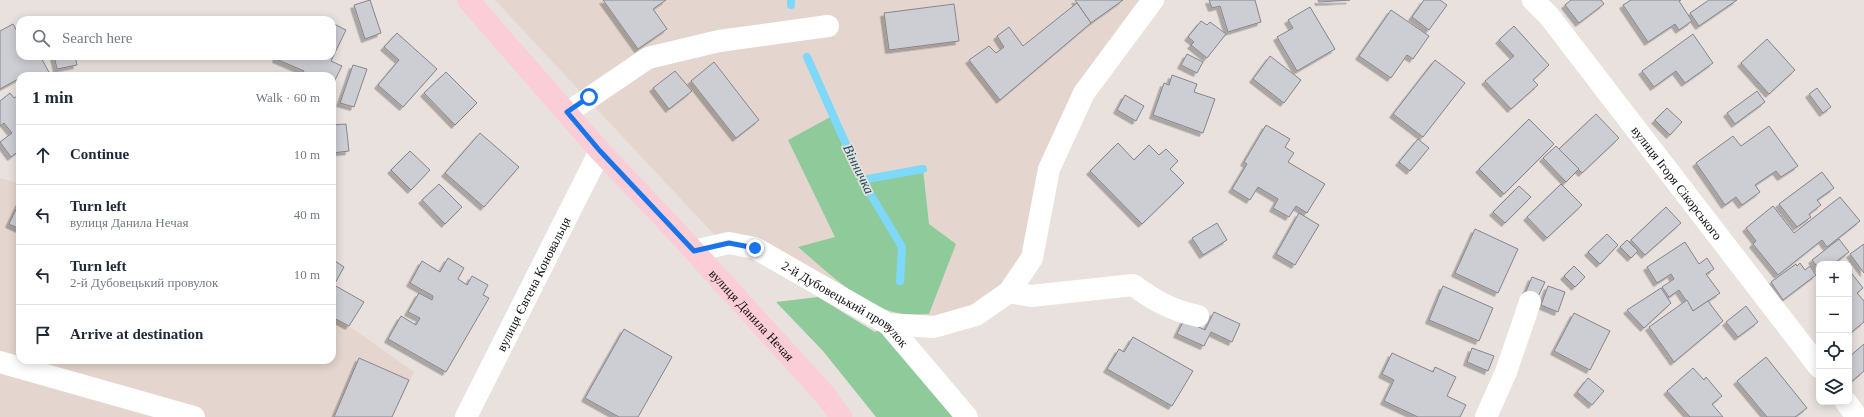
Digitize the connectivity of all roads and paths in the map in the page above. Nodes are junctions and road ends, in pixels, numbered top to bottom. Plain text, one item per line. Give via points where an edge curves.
1 (468, 0) edge
2 (1153, 0) edge
3 (1533, 0) edge
4 (828, 26) dead end
5 (567, 112) junction
6 (600, 151) junction
7 (694, 251) junction
8 (1009, 292) junction
9 (1530, 302) dead end
10 (1198, 316) dead end
11 (888, 324) junction
12 (0, 362) edge
13 (1816, 363) edge
14 (1848, 405) edge
15 (194, 417) edge
16 (466, 417) edge
17 (841, 417) edge
18 (967, 417) edge
19 (1486, 417) edge
20 (1857, 417) edge

1 - 5 main road, вулиця Данила Нечая
2 - 8 street via 1084,93 1049,169 1032,258
3 - 13 street, вулиця Ігоря Сікорського via 1550,16
4 - 5 street via 719,41 648,58
5 - 6 main road, вулиця Данила Нечая
6 - 7 main road, вулиця Данила Нечая
6 - 16 street, вулиця Євгена Коновальця
7 - 11 street, 2-й Дубовецький провулок via 729,243 755,248
7 - 17 main road, вулиця Данила Нечая via 826,396
8 - 10 street via 1031,296 1133,285 1154,301 1178,312
8 - 11 street via 976,315 934,327
9 - 19 street via 1506,372
11 - 18 street, 2-й Дубовецький провулок
12 - 15 street
14 - 20 street

